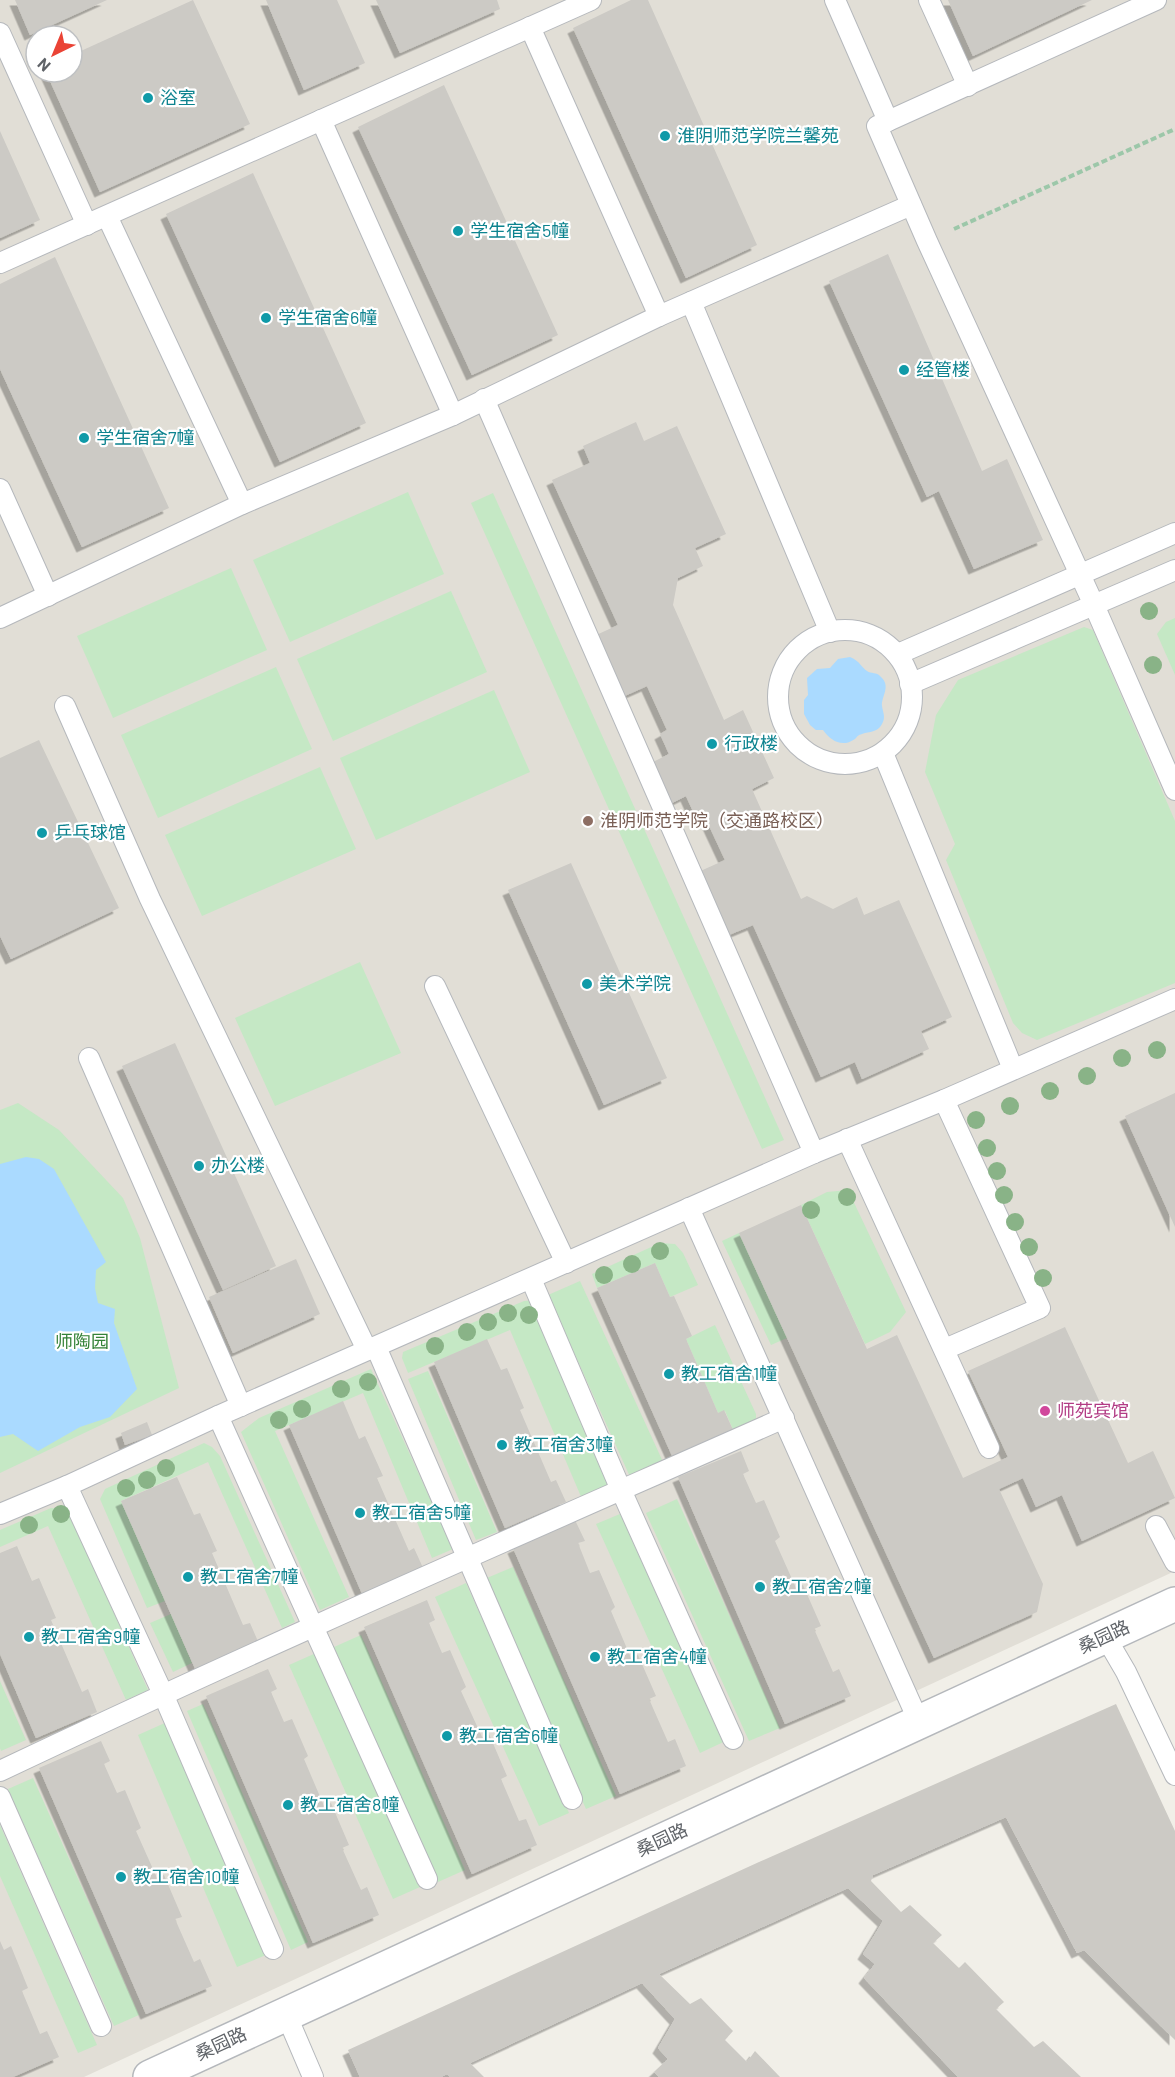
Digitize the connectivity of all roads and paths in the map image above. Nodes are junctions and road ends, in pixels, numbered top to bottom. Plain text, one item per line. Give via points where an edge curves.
1 (591, 0) edge
2 (835, 0) edge
3 (929, 0) edge
4 (1156, 0) edge
5 (531, 27) junction
6 (0, 33) edge
7 (968, 86) junction
8 (321, 120) junction
9 (888, 121) junction
10 (1175, 129) edge
11 (911, 205) junction
12 (107, 216) junction
13 (87, 225) junction
14 (927, 241) junction
15 (0, 263) edge
16 (691, 302) junction
17 (659, 315) junction
18 (484, 399) junction
19 (453, 415) junction
20 (0, 489) edge
21 (242, 504) junction
22 (1175, 533) edge
23 (1175, 570) edge
24 (1081, 575) junction
25 (48, 596) junction
26 (1094, 605) junction
27 (0, 618) edge
28 (830, 632) junction
29 (898, 654) junction
30 (910, 684) junction
31 (65, 706) dead end
32 (883, 753) junction
33 (1175, 790) edge
34 (435, 986) dead end
35 (1175, 999) edge
36 (89, 1058) dead end
37 (1013, 1069) junction
38 (944, 1100) junction
39 (847, 1139) junction
40 (814, 1153) junction
41 (689, 1208) junction
42 (566, 1263) junction
43 (531, 1279) junction
44 (371, 1349) junction
45 (945, 1349) junction
46 (241, 1406) junction
47 (218, 1416) junction
48 (784, 1418) junction
49 (989, 1448) dead end
50 (66, 1486) junction
51 (621, 1490) junction
52 (0, 1514) edge
53 (1156, 1526) dead end
54 (467, 1557) junction
55 (1175, 1562) edge
56 (1175, 1604) edge
57 (313, 1627) junction
58 (1106, 1636) junction
59 (163, 1694) junction
60 (919, 1722) junction
61 (733, 1739) dead end
62 (0, 1771) edge
63 (1175, 1775) edge
64 (0, 1797) edge
65 (572, 1799) dead end
66 (427, 1879) dead end
67 (273, 1948) dead end
68 (286, 2014) junction
69 (101, 2025) dead end
70 (150, 2077) edge
71 (313, 2077) edge

1 - 5 lane
2 - 9 lane
3 - 7 lane
4 - 7 lane
5 - 8 lane
5 - 17 lane
6 - 13 lane
7 - 9 lane
8 - 12 lane
8 - 19 lane
9 - 11 lane via 877,126
10 - 14 path
11 - 14 lane
11 - 16 lane
12 - 13 lane
12 - 21 lane
13 - 15 lane
14 - 24 lane
16 - 17 lane
16 - 28 lane
17 - 18 lane
18 - 19 lane
18 - 40 lane
19 - 21 lane
20 - 25 lane
21 - 25 lane
22 - 24 lane
23 - 26 lane
24 - 26 lane
24 - 29 lane
25 - 27 lane
26 - 30 lane
26 - 33 lane
28 - 29 lane via 858,631 878,638
28 - 32 lane via 797,648 784,666 777,697 784,729 798,747 818,760 840,765 863,763
29 - 30 lane
30 - 32 lane via 910,717 900,737
31 - 44 lane via 189,982
32 - 37 lane
34 - 42 lane
35 - 37 lane
36 - 46 lane
37 - 38 lane
38 - 39 lane
38 - 45 lane via 1041,1308
39 - 40 lane
39 - 45 lane
40 - 41 lane
41 - 42 lane
41 - 48 lane
42 - 43 lane
43 - 44 lane
43 - 51 lane
44 - 46 lane
44 - 54 lane
45 - 49 lane
46 - 47 lane
47 - 50 lane
47 - 57 lane
48 - 51 lane
48 - 60 lane
50 - 52 lane
50 - 59 lane
51 - 54 lane
51 - 61 lane
53 - 55 lane
54 - 57 lane
54 - 65 lane
56 - 58 street, 桑园路
57 - 59 lane
57 - 66 lane
58 - 60 street, 桑园路
58 - 63 lane
59 - 62 lane
59 - 67 lane
60 - 68 street, 桑园路
64 - 69 lane
68 - 70 street, 桑园路
68 - 71 lane

